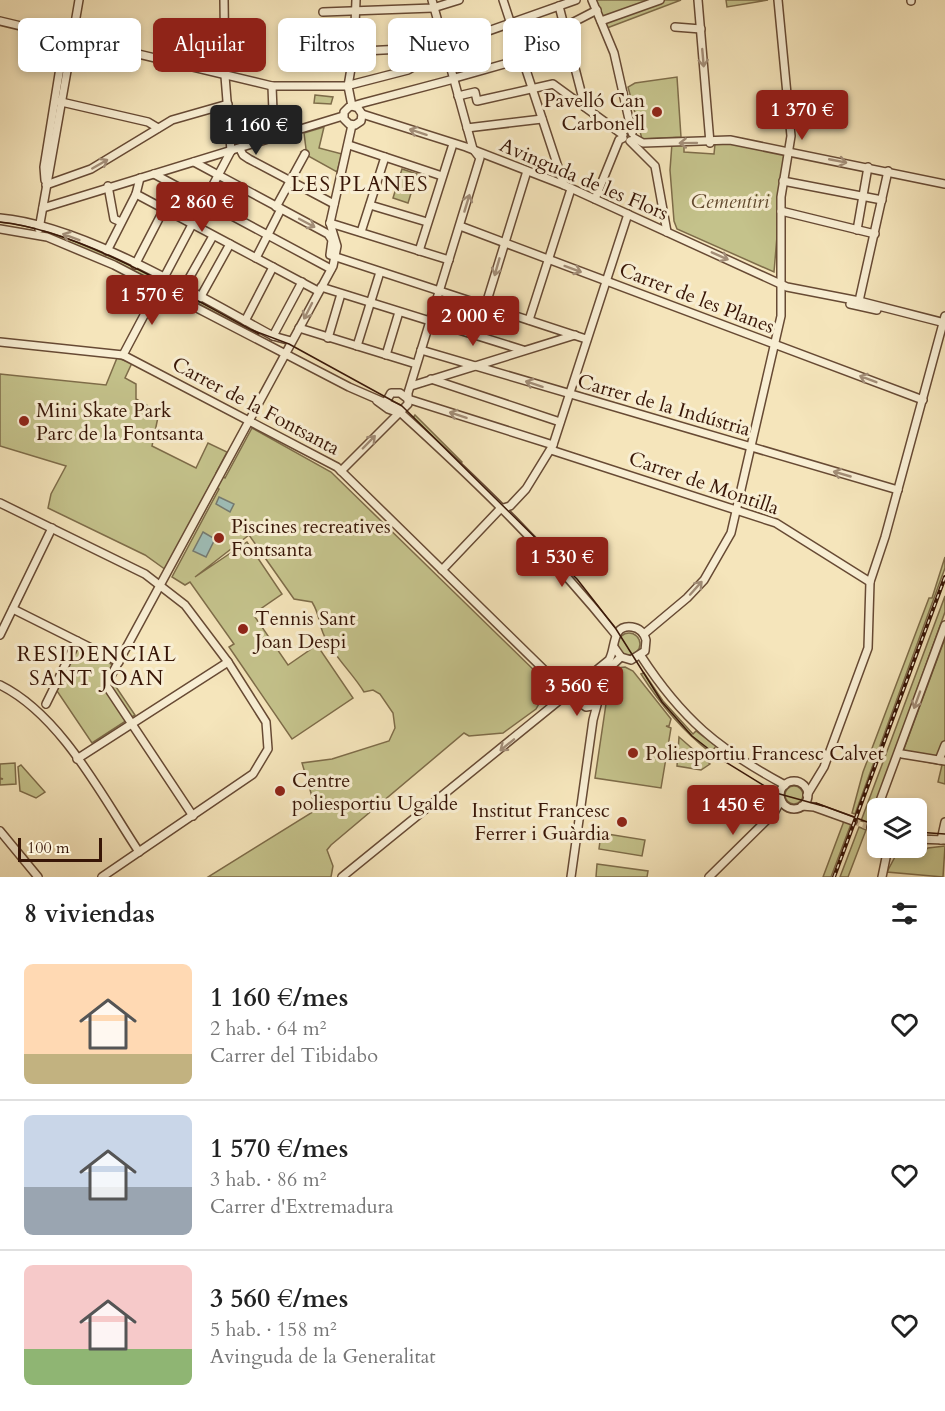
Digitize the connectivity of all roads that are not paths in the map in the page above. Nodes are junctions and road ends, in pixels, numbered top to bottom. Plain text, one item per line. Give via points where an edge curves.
1 (79, 0) edge
2 (225, 0) edge
3 (356, 0) edge
4 (459, 0) edge
5 (503, 0) edge
6 (576, 0) edge
7 (592, 0) edge
8 (660, 0) edge
9 (698, 0) edge
10 (778, 0) edge
11 (432, 4) edge
12 (559, 6) junction
13 (597, 10) junction
14 (323, 12) dead end
15 (355, 12) junction
16 (76, 18) edge
17 (355, 18) edge
18 (508, 18) edge
19 (524, 18) edge
20 (562, 18) edge
21 (581, 18) edge
22 (0, 21) edge
23 (601, 21) junction
24 (18, 25) edge
25 (675, 27) dead end
26 (701, 29) junction
27 (141, 55) edge
28 (503, 64) edge
29 (62, 72) edge
30 (350, 72) edge
31 (400, 72) edge
32 (451, 72) edge
33 (526, 72) edge
34 (576, 72) edge
35 (225, 76) junction
36 (272, 86) junction
37 (348, 86) junction
38 (532, 90) junction
39 (458, 96) junction
40 (58, 101) junction
41 (228, 104) junction
42 (352, 106) junction
43 (585, 107) junction
44 (362, 114) junction
45 (343, 116) junction
46 (542, 119) junction
47 (352, 125) junction
48 (158, 128) junction
49 (467, 128) junction
50 (274, 137) junction
51 (629, 137) junction
52 (710, 143) junction
53 (453, 144) junction
54 (349, 145) junction
55 (240, 149) junction
56 (787, 151) junction
57 (231, 152) junction
58 (476, 152) junction
59 (305, 154) dead end
60 (385, 157) junction
61 (194, 162) junction
62 (868, 167) junction
63 (527, 171) junction
64 (888, 171) junction
65 (154, 174) junction
66 (219, 175) junction
67 (442, 176) junction
68 (140, 178) junction
69 (291, 181) junction
70 (783, 181) junction
71 (945, 184) edge
72 (46, 185) junction
73 (564, 185) junction
74 (108, 186) junction
75 (571, 189) junction
76 (136, 194) junction
77 (863, 196) junction
78 (595, 199) junction
79 (882, 200) junction
80 (205, 201) junction
81 (334, 204) junction
82 (370, 205) junction
83 (43, 208) junction
84 (279, 208) junction
85 (164, 209) junction
86 (782, 211) junction
87 (628, 214) junction
88 (0, 218) edge
89 (122, 222) junction
90 (428, 222) junction
91 (330, 223) junction
92 (40, 225) junction
93 (193, 225) junction
94 (460, 226) junction
95 (0, 228) edge
96 (857, 230) junction
97 (361, 232) junction
98 (667, 232) junction
99 (875, 234) junction
100 (37, 235) junction
101 (268, 235) junction
102 (213, 236) junction
103 (504, 242) junction
104 (230, 244) junction
105 (107, 251) junction
106 (419, 251) junction
107 (332, 256) junction
108 (256, 258) junction
109 (449, 260) junction
110 (549, 260) junction
111 (135, 265) junction
112 (273, 267) junction
113 (331, 269) junction
114 (380, 272) junction
115 (161, 282) junction
116 (302, 282) junction
117 (606, 282) junction
118 (780, 284) junction
119 (183, 289) junction
120 (319, 289) junction
121 (441, 290) junction
122 (341, 294) junction
123 (823, 295) junction
124 (200, 298) junction
125 (859, 301) junction
126 (371, 303) junction
127 (486, 304) junction
128 (399, 312) junction
129 (530, 320) junction
130 (245, 321) junction
131 (430, 321) junction
132 (944, 321) edge
133 (298, 328) junction
134 (575, 335) junction
135 (273, 336) junction
136 (328, 338) junction
137 (586, 339) junction
138 (291, 341) junction
139 (0, 342) edge
140 (772, 344) junction
141 (357, 346) junction
142 (421, 350) junction
143 (523, 350) junction
144 (285, 352) junction
145 (123, 355) junction
146 (386, 355) junction
147 (416, 364) junction
148 (477, 366) junction
149 (431, 379) junction
150 (411, 386) junction
151 (570, 395) junction
152 (408, 399) junction
153 (923, 400) junction
154 (387, 405) junction
155 (400, 413) junction
156 (249, 419) junction
157 (560, 422) junction
158 (750, 446) junction
159 (552, 447) junction
160 (341, 471) junction
161 (898, 490) junction
162 (0, 503) edge
163 (500, 509) junction
164 (738, 510) junction
165 (52, 528) junction
166 (442, 570) junction
167 (870, 582) junction
168 (162, 585) junction
169 (13, 609) junction
170 (945, 625) edge
171 (644, 634) junction
172 (0, 635) edge
173 (616, 635) junction
174 (76, 641) junction
175 (614, 647) junction
176 (641, 656) junction
177 (621, 657) junction
178 (118, 662) junction
179 (228, 662) junction
180 (557, 684) junction
181 (0, 685) edge
182 (578, 685) junction
183 (568, 694) junction
184 (600, 695) junction
185 (561, 700) junction
186 (579, 703) junction
187 (46, 704) dead end
188 (593, 720) junction
189 (132, 723) junction
190 (945, 745) edge
191 (902, 754) dead end
192 (77, 759) junction
193 (942, 761) edge
194 (815, 782) junction
195 (802, 784) junction
196 (783, 786) junction
197 (807, 796) junction
198 (885, 798) edge
199 (781, 800) junction
200 (801, 806) junction
201 (814, 807) junction
202 (193, 816) junction
203 (853, 821) tunnel mouth
204 (945, 822) edge
205 (0, 831) edge
206 (927, 839) edge
207 (943, 840) edge
208 (139, 852) junction
209 (886, 858) edge
210 (360, 863) junction
211 (38, 877) edge
212 (102, 877) edge
213 (342, 877) edge
214 (357, 877) edge
215 (571, 877) edge
216 (709, 877) edge
217 (882, 877) edge

1 - 16 street
2 - 35 street
3 - 15 street
4 - 11 street
5 - 18 street
6 - 12 street
7 - 13 street
8 - 23 street
9 - 26 street
10 - 56 street via 791,136
11 - 15 street
12 - 19 street
12 - 20 street
13 - 21 street
13 - 23 street
14 - 15 street
15 - 17 street
22 - 24 street
23 - 51 street via 622,78
25 - 26 street
26 -> 52 street
27 - 35 street
28 - 42 street
29 - 40 street
30 - 37 street
31 - 37 street
32 - 39 street
33 - 38 street
34 - 43 street
35 - 36 street
35 - 41 street
36 - 37 street
36 - 50 street
37 - 42 street
38 - 39 street via 477,101 475,92
38 - 43 street via 553,84
38 - 46 street
39 - 49 street
40 - 48 street via 148,122
40 - 72 street via 44,167
41 - 48 street via 188,113
41 - 57 street
42 - 44 street
42 - 45 street
43 - 51 street
44 - 47 street via 359,123
53 -> 44 street, Avinguda de les Flors
45 - 47 street
45 - 50 street
46 - 49 street
46 - 73 street
47 - 54 street
72 -> 48 street via 91,169
49 - 58 street
50 - 55 street
52 -> 51 street via 643,143
51 - 78 street via 619,140
51 - 98 street via 655,166
52 - 56 street via 730,140
53 - 58 street, Avinguda de les Flors
53 - 67 street
54 - 60 street
54 - 81 street
55 - 57 street
55 - 69 street via 249,159
56 -> 62 street
56 - 70 street
57 - 61 street
57 - 66 street
58 - 63 street, Avinguda de les Flors
94 -> 58 street via 480,158
59 - 69 street
60 - 67 street
60 - 82 street
61 - 65 street
61 - 66 street
62 - 64 street
62 - 77 street
63 - 73 street, Avinguda de les Flors
63 - 103 street
64 - 71 street
64 - 79 street
65 - 68 street
65 - 80 street
66 - 80 street
66 - 84 street
67 - 90 street
68 - 74 street
68 - 76 street
69 - 81 street
69 - 84 street
70 - 77 street
70 - 86 street
72 - 83 street
73 - 75 street, Avinguda de les Flors
74 - 83 street
74 - 89 street via 114,219
75 - 78 street, Avinguda de les Flors
75 - 110 street
76 - 85 street
76 - 89 street
77 - 79 street
77 - 96 street
78 - 87 street, Avinguda de les Flors
79 - 99 street
80 - 93 street
80 - 101 street
81 - 91 street
82 - 90 street
82 - 97 street
83 - 92 street
84 - 101 street
84 -> 107 street via 327,234 332,240
85 - 93 street
85 - 111 street
86 - 96 street
86 - 118 street
87 - 98 street, Avinguda de les Flors
87 - 117 street
88 - 92 street
89 - 105 street
90 - 106 street
91 - 97 street
91 - 107 street via 336,236
92 - 100 street
105 -> 92 street
93 - 102 street
93 - 115 street
94 - 103 street, Carrer de les Planes
94 - 109 street
95 - 100 street
96 - 99 street
97 - 106 street
98 -> 118 street, Avinguda de les Flors
99 - 125 street
100 - 115 street
101 - 108 street
101 - 113 street
102 - 104 street
102 - 119 street
103 - 110 street, Carrer de les Planes
103 -> 127 street
104 - 108 street
104 - 124 street
105 - 111 street
106 - 109 street
107 - 113 street
107 - 114 street
108 - 112 street
109 - 121 street
110 -> 117 street, Carrer de les Planes
110 - 129 street
111 - 115 street
112 - 116 street
112 - 130 street
113 - 120 street
114 - 121 street
114 - 126 street
115 - 119 street
115 - 144 street
115 - 145 street
116 - 120 street
116 - 135 street
117 - 137 street
117 - 140 street, Carrer de les Planes
118 - 123 street, Avinguda de les Flors
118 - 140 street via 781,316
119 - 124 street
120 - 122 street
120 -> 133 street
121 - 127 street
121 - 131 street
122 - 126 street
122 - 136 street
123 - 125 street, Avinguda de les Flors
123 - 132 street, Avinguda de les Flors via 933,324
124 - 130 street
125 - 132 street, Avinguda de les Flors
126 - 128 street
126 - 141 street
127 - 129 street
128 - 131 street
128 - 146 street
129 - 134 street
130 - 135 street
131 - 142 street
131 - 143 street
132 - 153 street
133 - 136 street
133 - 138 street
134 - 137 street
134 - 143 street
135 - 138 street
135 - 144 street
136 - 141 street
137 - 151 street
138 - 144 street
139 - 145 street, Carrer de la Fontsanta
153 -> 140 street, Carrer de les Planes
140 - 158 street
141 - 146 street
142 - 147 street
142 - 148 street, Carrer de la Indústria
143 - 148 street
144 - 154 street
144 - 156 street
145 - 156 street, Carrer de la Fontsanta
146 - 147 street
147 - 150 street
148 - 149 street
151 -> 148 street, Carrer de la Indústria
149 - 150 street
149 - 157 street
150 - 152 street
151 - 157 street
151 - 158 street, Carrer de la Indústria
152 - 154 street, Carrer de Montilla via 392,393
152 - 155 street
159 -> 152 street, Carrer de Montilla
153 - 161 street
154 - 155 street
160 -> 155 street
155 - 163 street
156 - 160 street, Carrer de la Fontsanta
156 - 168 street
157 - 159 street
161 -> 158 street, Carrer de la Indústria
158 - 164 street
159 - 163 street via 526,489 510,506
159 - 164 street, Carrer de Montilla
160 - 166 street, Carrer de la Fontsanta
161 - 167 street
162 - 165 street
163 - 166 street
163 - 173 street via 567,575
164 - 167 street, Carrer de Montilla via 776,523
171 -> 164 street via 704,579 720,554
165 - 168 street
165 - 169 street
166 - 180 street, Carrer de la Fontsanta
167 - 194 street via 868,648
168 - 178 street
168 - 179 street via 194,614
169 - 172 street
169 - 174 street
170 -> 198 street
171 - 173 street via 633,627
171 - 176 street via 646,646
173 - 175 street
174 - 178 street
174 - 187 street
175 - 177 street
175 - 182 street via 609,660
176 - 177 street via 631,660
176 - 196 street via 693,724
177 - 184 street via 606,670
178 - 189 street via 106,685
179 - 189 street
179 - 202 street via 266,722 268,749 253,774
180 - 182 street
180 - 183 street, Carrer de la Fontsanta
180 - 185 street
181 - 192 street via 47,719
182 - 183 street
182 - 184 street via 594,682
182 - 186 street
183 - 185 street
183 - 186 street, Carrer de la Fontsanta
184 - 186 street via 592,706
184 - 188 street
185 -> 210 street
186 - 188 street, Carrer de la Fontsanta
188 - 215 street
189 - 192 street
189 - 202 street
190 - 193 street
191 - 193 street
192 - 208 street
194 - 195 street
194 - 197 street
195 - 196 street via 792,781
195 - 197 street
196 - 199 street
197 - 200 street
197 - 201 street
199 - 200 street via 791,808
199 - 216 street via 774,813
200 - 201 street
201 - 203 street
202 - 208 street
204 - 207 street
205 - 211 street
206 - 207 street
208 - 212 street
209 - 217 street
210 - 213 street
210 - 214 street

